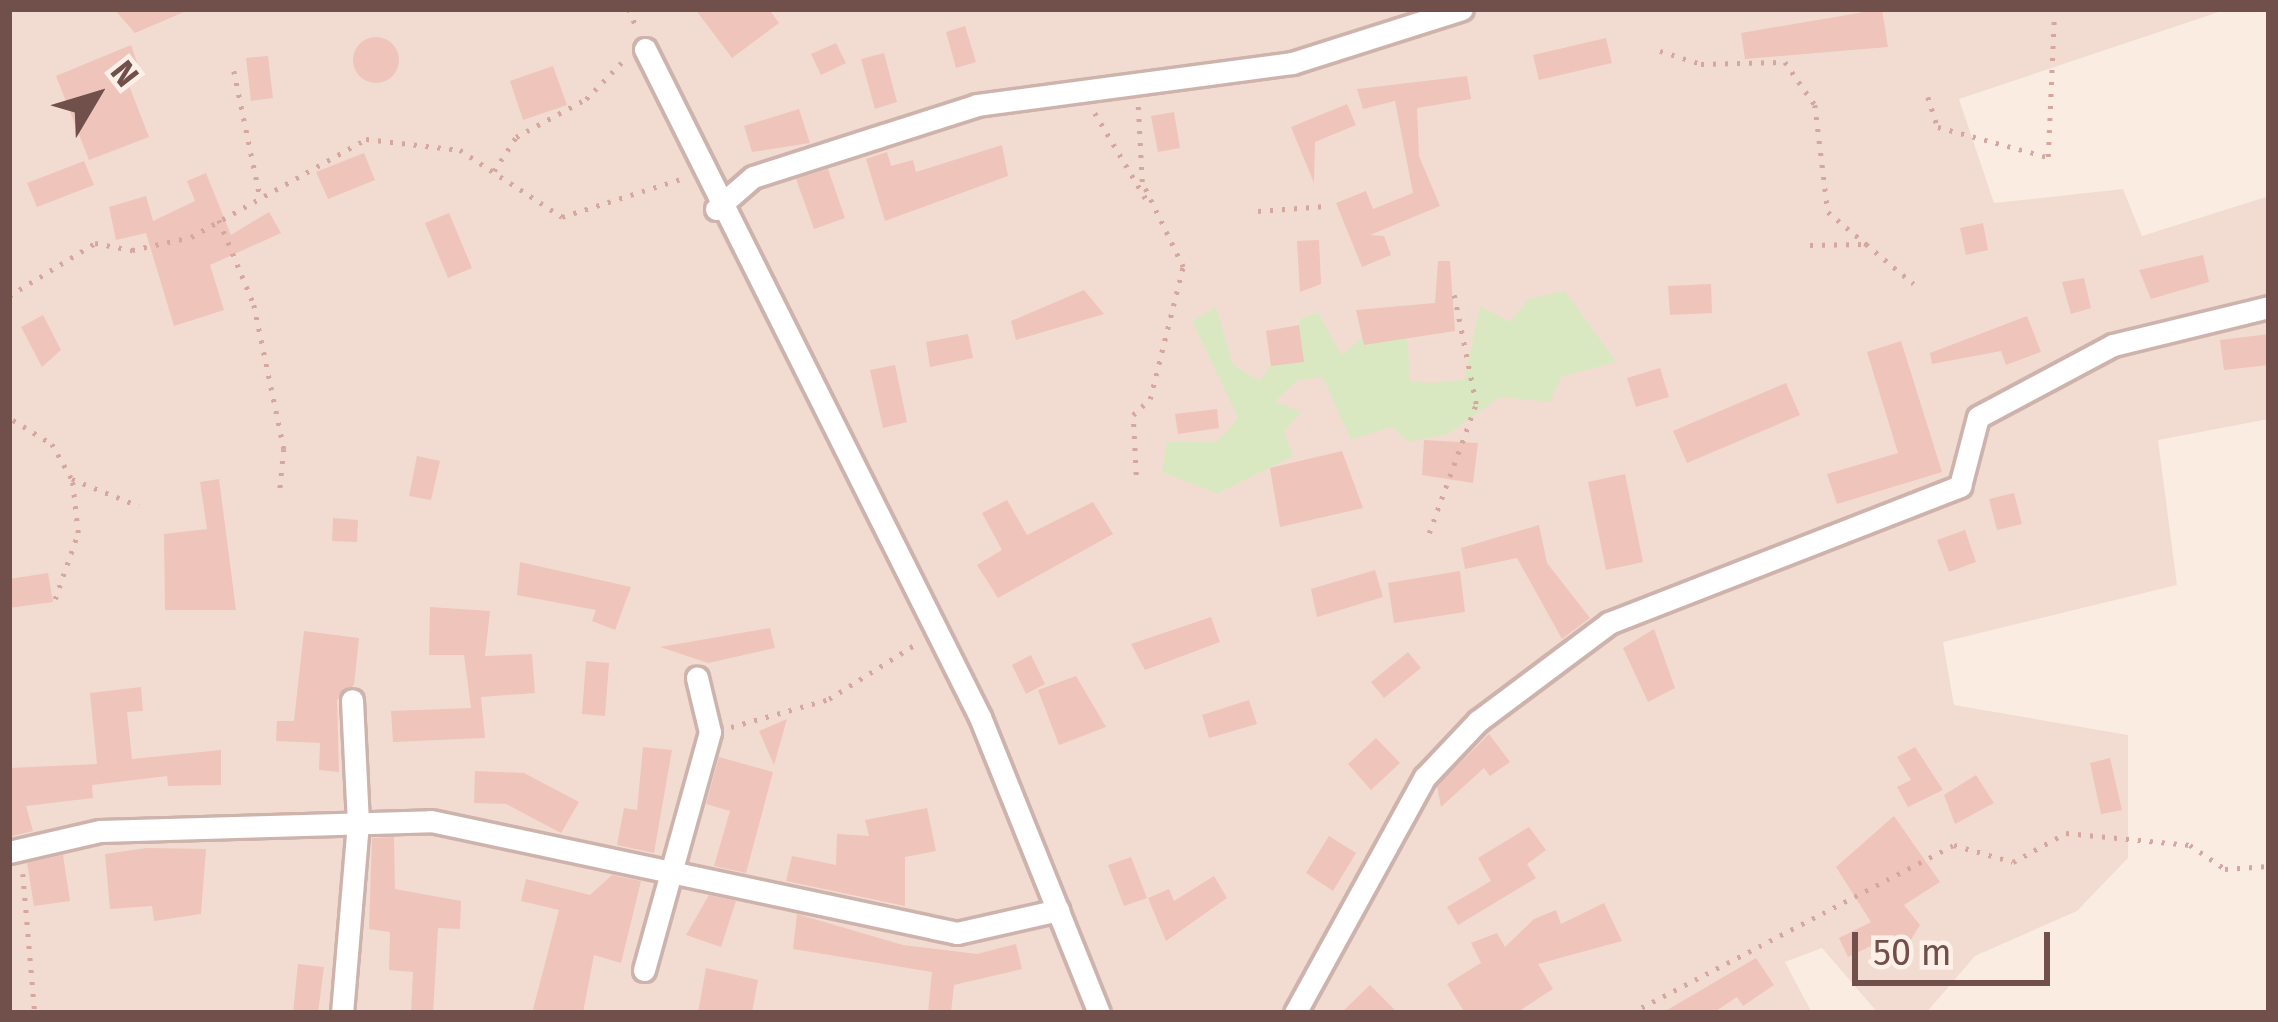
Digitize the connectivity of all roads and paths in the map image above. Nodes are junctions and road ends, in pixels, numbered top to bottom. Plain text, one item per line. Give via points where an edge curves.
1 (1462, 9) edge
2 (2054, 17) dead end
3 (645, 50) joint
4 (1660, 51) dead end
5 (233, 71) dead end
6 (1134, 82) junction
7 (1088, 84) junction
8 (1928, 97) dead end
9 (494, 171) junction
10 (698, 174) junction
11 (260, 197) junction
12 (1150, 204) junction
13 (1326, 206) dead end
14 (716, 209) junction
15 (1258, 211) dead end
16 (219, 220) junction
17 (1866, 244) junction
18 (1810, 245) dead end
19 (1914, 284) dead end
20 (1453, 290) dead end
21 (9, 296) edge
22 (2269, 307) edge
23 (13, 421) dead end
24 (1136, 476) dead end
25 (72, 479) junction
26 (280, 490) dead end
27 (139, 506) dead end
28 (1429, 533) dead end
29 (55, 599) dead end
30 (937, 634) junction
31 (697, 678) dead end
32 (352, 700) dead end
33 (710, 732) junction
34 (358, 824) junction
35 (15, 851) edge
36 (2269, 866) edge
37 (668, 877) junction
38 (1058, 910) junction
39 (644, 970) dead end
40 (34, 1013) edge
41 (342, 1013) edge
42 (1099, 1013) edge
43 (1295, 1013) edge
44 (1631, 1013) edge

1 - 6 street via 1292,63
2 - 8 path via 2048,157 1938,127
3 - 9 path via 516,137
3 - 10 street
4 - 17 path via 1701,64 1785,62 1815,105 1828,212
5 - 11 path
6 - 7 street
6 - 12 path
7 - 12 path via 1100,138
7 - 14 street via 977,105 792,163 743,182
9 - 10 path via 562,217
9 - 11 path via 460,150 366,139
10 - 14 street
11 - 16 path
12 - 24 path via 1183,267 1150,398 1133,415
13 - 15 path
14 - 30 street
16 - 21 path via 132,250 95,244
16 - 26 path via 262,342 284,449
17 - 18 path
17 - 19 path
20 - 28 path via 1475,404
22 - 43 street via 2113,345 1978,417 1960,486 1609,623 1478,721 1425,777
23 - 25 path via 52,444
25 - 27 path
25 - 29 path via 78,533
30 - 33 path via 829,699
30 - 38 street
31 - 33 street
32 - 34 street
33 - 37 street
34 - 35 street via 100,831
34 - 37 street via 492,826
34 - 41 street
35 - 40 path
36 - 44 path via 2225,869 2190,845 2066,832 2013,862 1954,845
37 - 38 street via 958,933
37 - 39 street
38 - 42 street

